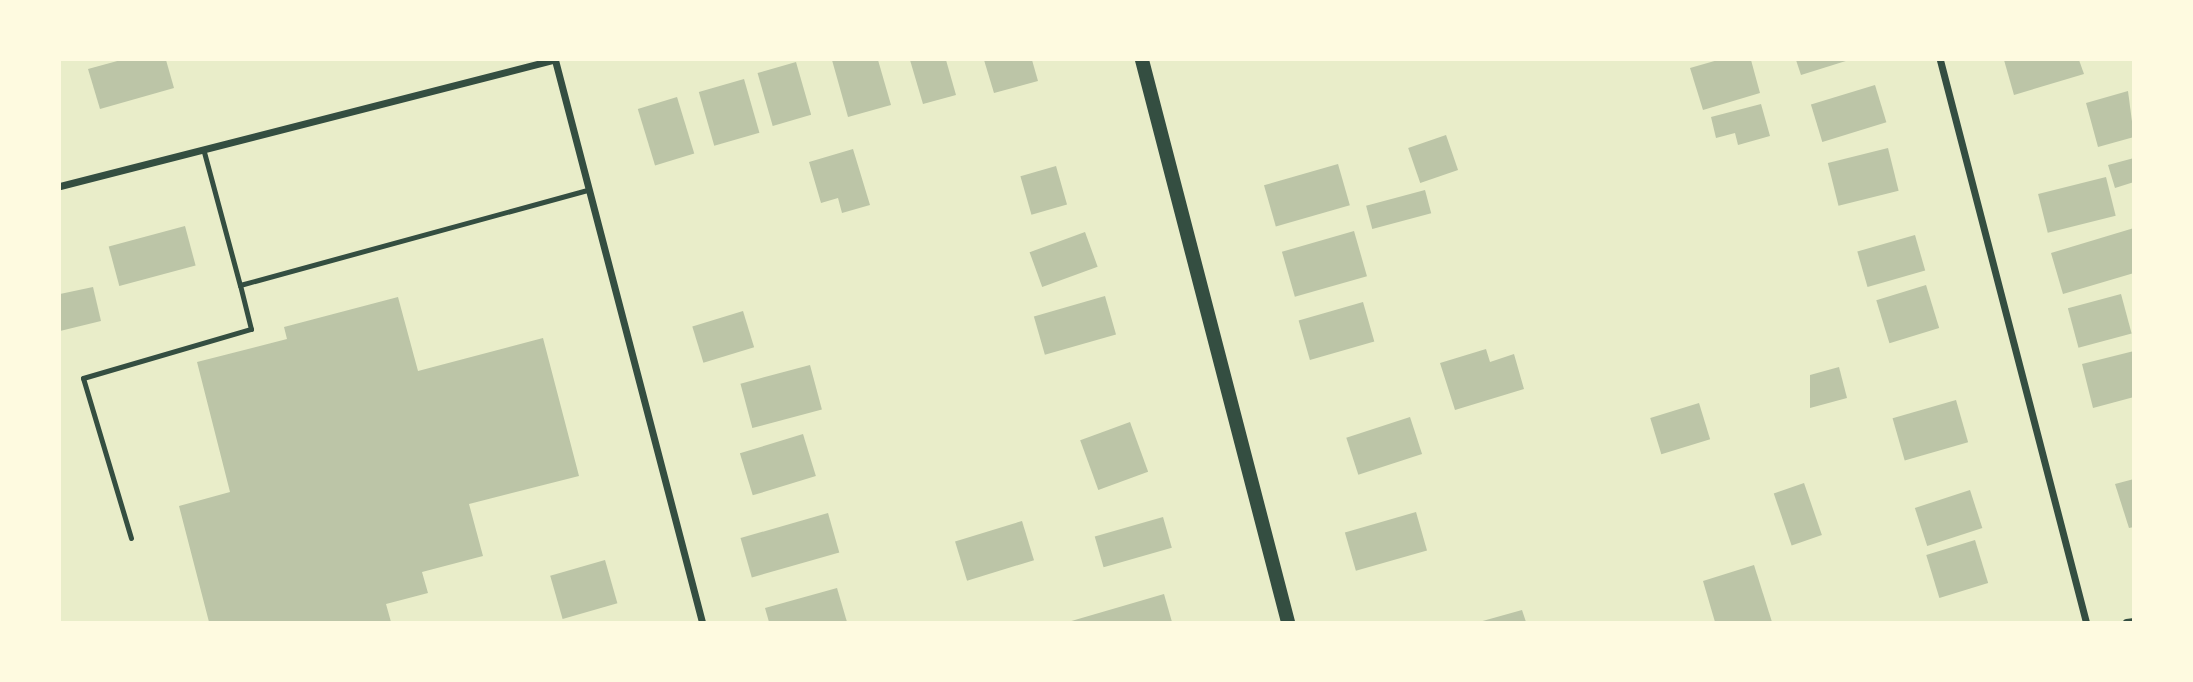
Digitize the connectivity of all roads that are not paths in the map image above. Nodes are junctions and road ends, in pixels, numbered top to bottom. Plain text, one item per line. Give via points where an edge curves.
1 (554, 60) edge
2 (1142, 60) edge
3 (1940, 60) edge
4 (204, 152) junction
5 (60, 186) edge
6 (588, 190) junction
7 (240, 285) junction
8 (131, 538) dead end
9 (2133, 621) edge
10 (702, 622) edge
11 (1288, 622) edge
12 (2085, 622) edge
13 (2126, 622) edge

1 - 4 street
1 - 6 street
2 - 11 main road
3 - 12 street
4 - 5 street
4 - 7 lane
6 - 7 lane
6 - 10 street
7 - 8 lane via 251,328 83,378
9 - 13 street

